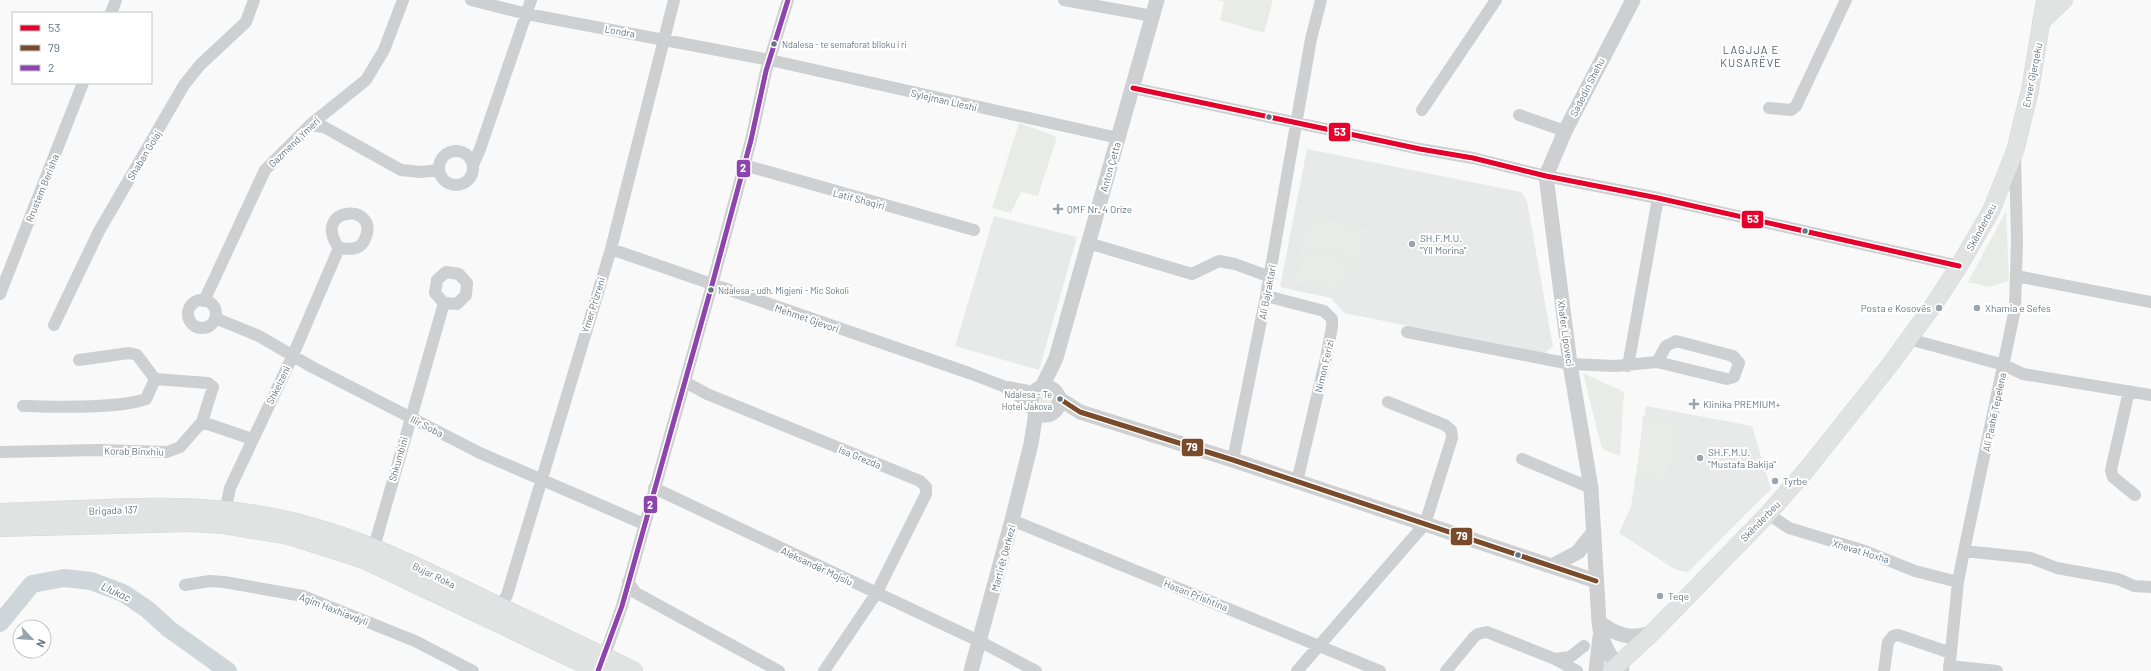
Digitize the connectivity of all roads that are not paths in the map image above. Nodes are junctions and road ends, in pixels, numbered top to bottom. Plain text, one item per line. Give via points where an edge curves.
1 (116, 0) edge
2 (254, 0) edge
3 (403, 0) edge
4 (471, 0) edge
5 (531, 0) edge
6 (674, 0) edge
7 (788, 0) edge
8 (1064, 0) edge
9 (1157, 0) edge
10 (1321, 0) edge
11 (1496, 0) edge
12 (1633, 0) edge
13 (1846, 0) edge
14 (2045, 0) edge
15 (2064, 0) edge
16 (1093, 3) edge
17 (111, 12) edge
18 (527, 14) junction
19 (1153, 16) junction
20 (2041, 22) junction
21 (665, 39) junction
22 (770, 60) junction
23 (83, 84) edge
24 (1133, 88) junction
25 (1769, 108) dead end
26 (1422, 110) dead end
27 (1519, 115) dead end
28 (1298, 122) junction
29 (310, 125) junction
30 (1565, 130) junction
31 (1118, 138) junction
32 (2015, 150) junction
33 (473, 165) junction
34 (744, 165) junction
35 (439, 170) junction
36 (1546, 176) junction
37 (1658, 198) junction
38 (974, 230) dead end
39 (1088, 243) junction
40 (339, 248) dead end
41 (611, 249) junction
42 (1959, 266) junction
43 (2016, 276) junction
44 (1270, 277) junction
45 (712, 285) junction
46 (0, 294) edge
47 (1266, 296) junction
48 (204, 301) junction
49 (2151, 302) edge
50 (444, 303) dead end
51 (215, 318) junction
52 (54, 325) dead end
53 (1407, 332) dead end
54 (1909, 339) junction
55 (293, 355) junction
56 (79, 360) dead end
57 (1657, 362) junction
58 (1570, 364) junction
59 (2004, 365) junction
60 (1628, 366) junction
61 (155, 379) junction
62 (685, 382) junction
63 (2129, 391) junction
64 (2151, 395) edge
65 (1045, 402) junction
66 (1388, 402) dead end
67 (22, 406) dead end
68 (410, 417) junction
69 (202, 422) junction
70 (252, 439) junction
71 (0, 452) edge
72 (1522, 459) dead end
73 (1232, 460) junction
74 (540, 479) junction
75 (1297, 482) junction
76 (654, 488) junction
77 (1591, 488) junction
78 (2135, 495) dead end
79 (0, 513) edge
80 (1768, 514) junction
81 (224, 517) junction
82 (1012, 520) junction
83 (644, 524) junction
84 (1425, 524) junction
85 (0, 527) edge
86 (1594, 532) junction
87 (374, 547) junction
88 (1964, 551) junction
89 (1552, 566) junction
90 (1596, 581) junction
91 (628, 582) junction
92 (1958, 582) junction
93 (185, 585) dead end
94 (2151, 587) edge
95 (876, 594) junction
96 (500, 607) junction
97 (1600, 628) junction
98 (1652, 633) junction
99 (981, 642) junction
100 (1319, 645) junction
101 (1584, 646) dead end
102 (1951, 653) junction
103 (1555, 659) junction
104 (600, 667) edge
105 (1619, 669) edge
106 (1949, 669) edge
107 (473, 671) edge
108 (633, 671) edge
109 (779, 671) edge
110 (824, 671) edge
111 (971, 671) edge
112 (1036, 671) edge
113 (1297, 671) edge
114 (1380, 671) edge
115 (1446, 671) edge
116 (1577, 671) edge
117 (1596, 671) edge
118 (1884, 671) edge
119 (1997, 671) edge

1 - 17 street
2 - 52 street, Shaban Golaj via 246,22 200,65 184,85 99,231
3 - 29 street, Gazmend Ymeri via 384,50 366,80
4 - 18 street, Londra
5 - 18 street
6 - 21 street, Ymer Prizreni
7 - 22 street
8 - 16 street
9 - 19 street, Anton Çetta
10 - 28 street, Ali Bajraktari via 1311,39
11 - 26 street
12 - 30 street, Sadedin Shehu
13 - 25 street via 1796,106 1791,110
14 - 20 main road, Enver Gjerqeku
15 - 20 main road
16 - 19 street
18 - 21 street, Londra
18 - 33 street
19 - 24 street, Anton Çetta
20 - 32 main road, Enver Gjerqeku via 2030,90
21 - 22 street, Londra
21 - 41 street, Ymer Prizreni
22 - 31 street, Sylejman Lleshi
22 - 34 street
23 - 46 street, Rrustem Berisha
24 - 28 street
24 - 31 street, Anton Çetta
27 - 30 street
28 - 36 street via 1473,158
28 - 44 street, Ali Bajraktari
29 - 35 street via 324,127 401,170
29 - 48 street, Gazmend Ymeri via 265,170
30 - 36 street, Sadedin Shehu
31 - 39 street, Anton Çetta
32 - 42 main road, Skënderbeu via 1991,210
32 - 43 street, Ali Pashë Tepelena
33 - 35 street via 466,154 452,151 440,161
33 - 35 street via 470,177 460,184 448,183 440,175
34 - 38 street, Latif Shaqiri
34 - 45 street
36 - 37 street
36 - 58 street, Xhafer Lipoveci
37 - 42 street
37 - 60 street
39 - 44 street via 1192,274 1219,261
39 - 65 street, Anton Çetta
40 - 55 street, Shkelzeni
41 - 45 street, Mehmet Gjevori
41 - 74 street, Ymer Prizreni
42 - 54 main road, Skënderbeu
43 - 49 street
43 - 59 street, Ali Pashë Tepelena via 2015,309
44 - 47 street, Ali Bajraktari
45 - 62 street
45 - 65 street, Mehmet Gjevori
47 - 73 street, Ali Bajraktari
47 - 75 street, Nimon Ferizi via 1324,311 1332,319 1326,358
48 - 51 street via 214,308
48 - 51 street via 190,307 190,322 197,328 205,328
50 - 68 street, Shkumbini
51 - 55 street, Ilir Soba via 259,336
53 - 58 street
54 - 59 street
54 - 80 main road, Skënderbeu via 1849,418
55 - 68 street, Ilir Soba
55 - 70 street, Shkelzeni
56 - 61 street via 137,354
57 - 57 street via 1730,379 1734,376 1739,363 1733,356 1676,341 1666,346
57 - 60 street
58 - 60 street
58 - 77 street, Xhafer Lipoveci
59 - 63 street via 2023,374
59 - 88 street, Ali Pashë Tepelena
61 - 67 street via 146,399 139,402
61 - 69 street via 208,383 213,387
62 - 76 street
62 - 95 street, Isa Grezda via 714,397 920,482 926,487 926,494
63 - 64 street
63 - 78 street via 2111,470 2113,477
65 - 73 street
65 - 82 street, Martirët Qerkezi via 1031,444
66 - 84 street via 1445,425 1451,430 1452,438
68 - 74 street, Ilir Soba via 480,453
68 - 87 street, Shkumbini
69 - 70 street
69 - 71 street, Korab Binxhiu via 180,447 167,452
70 - 81 street, Shkelzeni via 230,488
72 - 77 street
73 - 75 street
74 - 83 street, Ilir Soba
74 - 96 street, Ymer Prizreni via 507,595
75 - 84 street
76 - 83 street
76 - 95 street, Aleksandër Mojsiu
77 - 86 street, Xhafer Lipoveci
79 - 81 main road, Brigada 137 via 168,508
80 - 92 street, Xhevat Hoxha via 1789,528 1865,551 1915,571
80 - 98 main road, Skënderbeu
81 - 85 main road, Brigada 137 via 163,522
81 - 87 main road, Bujar Roka via 295,522
81 - 104 main road, Bujar Roka via 358,557
82 - 99 street, Martirët Qerkezi
82 - 100 street, Hasan Prishtina
83 - 91 street
84 - 89 street
84 - 100 street
86 - 89 street via 1578,552
86 - 90 street, Xhafer Lipoveci
87 - 96 main road, Bujar Roka
88 - 92 street, Ali Pashë Tepelena
88 - 94 street via 2031,558 2057,568 2118,579 2134,586
89 - 90 street
90 - 97 street, Xhafer Lipoveci
91 - 104 street
91 - 109 street via 642,596
92 - 102 street, Ali Pashë Tepelena
93 - 107 street, Agim Haxhiavdyli via 210,581 224,582 303,596 415,641
95 - 99 street, Aleksandër Mojsiu
95 - 110 street
96 - 104 main road, Bujar Roka
97 - 98 street via 1631,637
97 - 105 street, Xhafer Lipoveci via 1610,657
97 - 117 street
98 - 105 main road, Skënderbeu
99 - 111 street, Martirët Qerkezi
99 - 112 street, Aleksandër Mojsiu
100 - 113 street
100 - 114 street, Hasan Prishtina
101 - 103 street via 1570,657
102 - 106 street, Ali Pashë Tepelena
102 - 118 street via 1898,635 1893,636 1888,642
103 - 115 street via 1492,633 1482,632
103 - 116 street
104 - 108 main road, Bujar Roka
106 - 119 street

